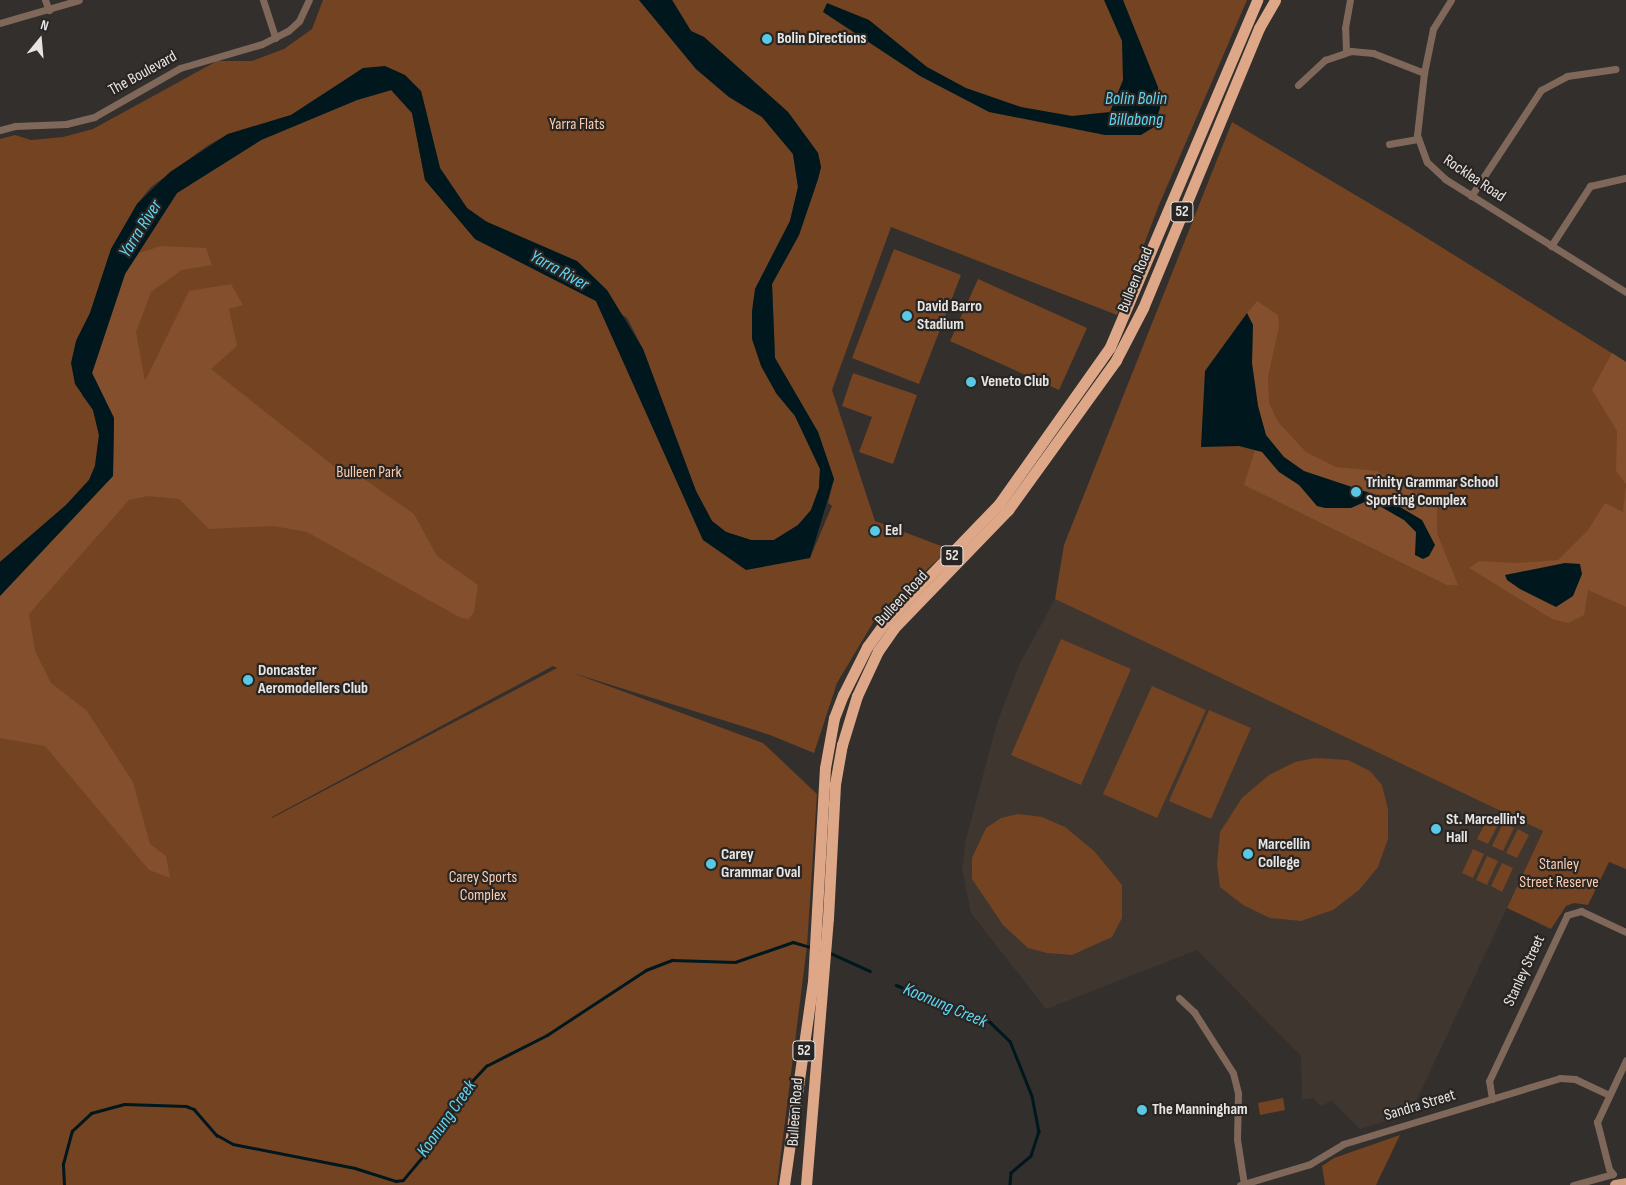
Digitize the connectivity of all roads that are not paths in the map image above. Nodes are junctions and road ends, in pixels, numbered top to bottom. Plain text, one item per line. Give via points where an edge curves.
1 (45, 0) edge
2 (79, 0) edge
3 (263, 0) edge
4 (308, 0) edge
5 (1257, 0) edge
6 (1275, 0) edge
7 (1350, 0) edge
8 (1451, 0) edge
9 (49, 10) junction
10 (0, 23) edge
11 (275, 38) junction
12 (1346, 51) junction
13 (1615, 69) dead end
14 (1424, 73) junction
15 (1298, 85) dead end
16 (0, 130) edge
17 (1418, 139) junction
18 (1389, 144) dead end
19 (1626, 178) edge
20 (1471, 196) junction
21 (1551, 246) junction
22 (1626, 292) edge
23 (822, 917) junction
24 (1626, 932) edge
25 (1179, 998) dead end
26 (1626, 1060) edge
27 (1610, 1095) junction
28 (1492, 1099) junction
29 (1615, 1182) edge
30 (1626, 1182) edge
31 (1242, 1184) edge
32 (784, 1185) edge
33 (806, 1185) edge
34 (1573, 1185) edge

1 - 9 street
2 - 9 street
3 - 11 street
4 - 11 street, The Boulevard via 299,21
5 - 23 highway, Bulleen Road / 52 via 1110,348 999,504 885,622 854,670 834,718 828,744
6 - 23 highway, Bulleen Road / 52 via 1260,28 1143,308 1116,360 1008,510 982,541 908,611 878,651 867,673 848,721 837,769
7 - 12 street via 1345,20
8 - 14 street via 1433,29
9 - 10 street
11 - 16 street, The Boulevard via 180,68 94,117 66,124 15,126
12 - 14 street via 1373,53
12 - 15 street via 1324,60
13 - 20 street via 1567,76 1541,90
14 - 17 street
17 - 18 street
17 - 20 street, Rocklea Road via 1432,169
19 - 21 street via 1598,182 1587,189
20 - 21 street, Rocklea Road
21 - 22 street, Rocklea Road
23 - 32 highway, Bulleen Road / 52
23 - 33 highway, Bulleen Road / 52
24 - 28 street, Stanley Street via 1581,911 1567,915 1488,1080
25 - 31 street via 1194,1012 1233,1073 1238,1093 1236,1139
26 - 27 street
27 - 28 street, Sandra Street via 1564,1077
27 - 29 street via 1605,1104 1601,1135
28 - 31 street, Sandra Street via 1343,1144 1310,1164
29 - 30 main road
29 - 34 street

